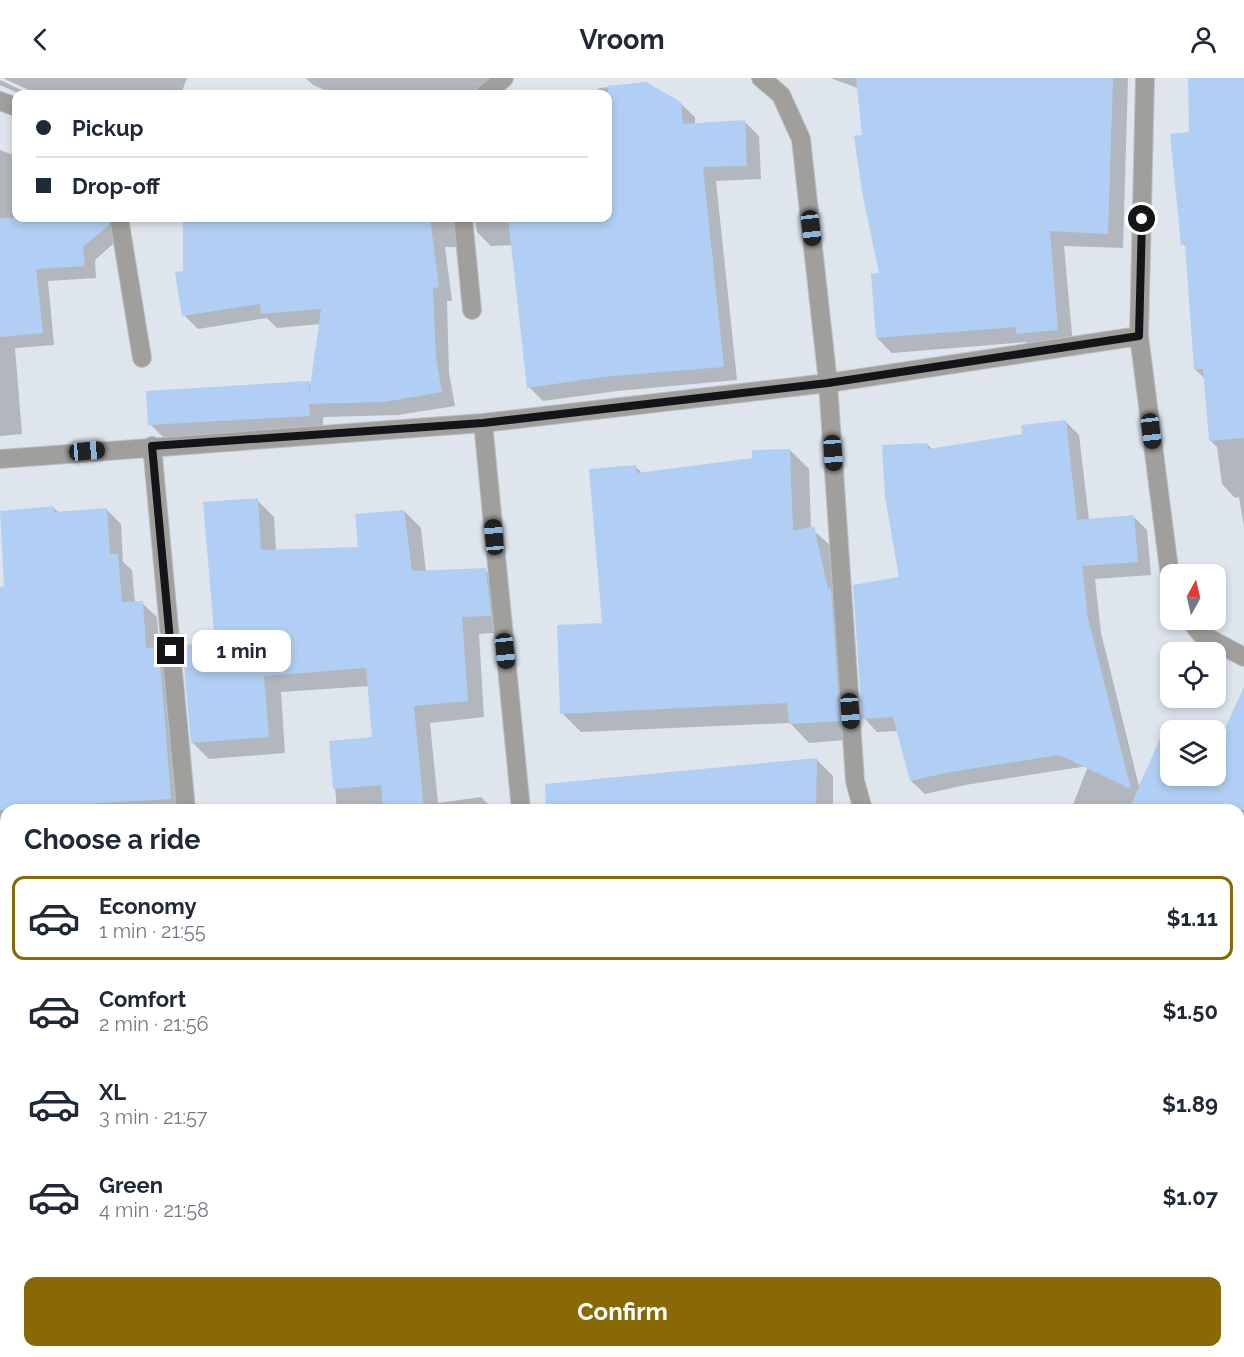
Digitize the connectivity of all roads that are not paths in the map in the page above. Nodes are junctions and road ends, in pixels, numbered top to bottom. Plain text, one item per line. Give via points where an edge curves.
1 (504, 78) edge
2 (762, 78) edge
3 (1145, 78) edge
4 (490, 90) edge
5 (120, 222) edge
6 (463, 222) edge
7 (472, 310) dead end
8 (1139, 336) junction
9 (142, 358) dead end
10 (828, 383) junction
11 (483, 423) junction
12 (152, 446) junction
13 (0, 459) edge
14 (1168, 564) edge
15 (1199, 630) edge
16 (1244, 657) edge
17 (185, 804) edge
18 (519, 804) edge
19 (861, 804) edge

1 - 4 street
2 - 10 street via 781,95 801,139
3 - 8 street
5 - 9 street
6 - 7 street
8 - 10 street
8 - 14 street
10 - 11 street
10 - 19 street via 855,781
11 - 12 street
11 - 18 street
12 - 13 street
12 - 17 street
15 - 16 street

